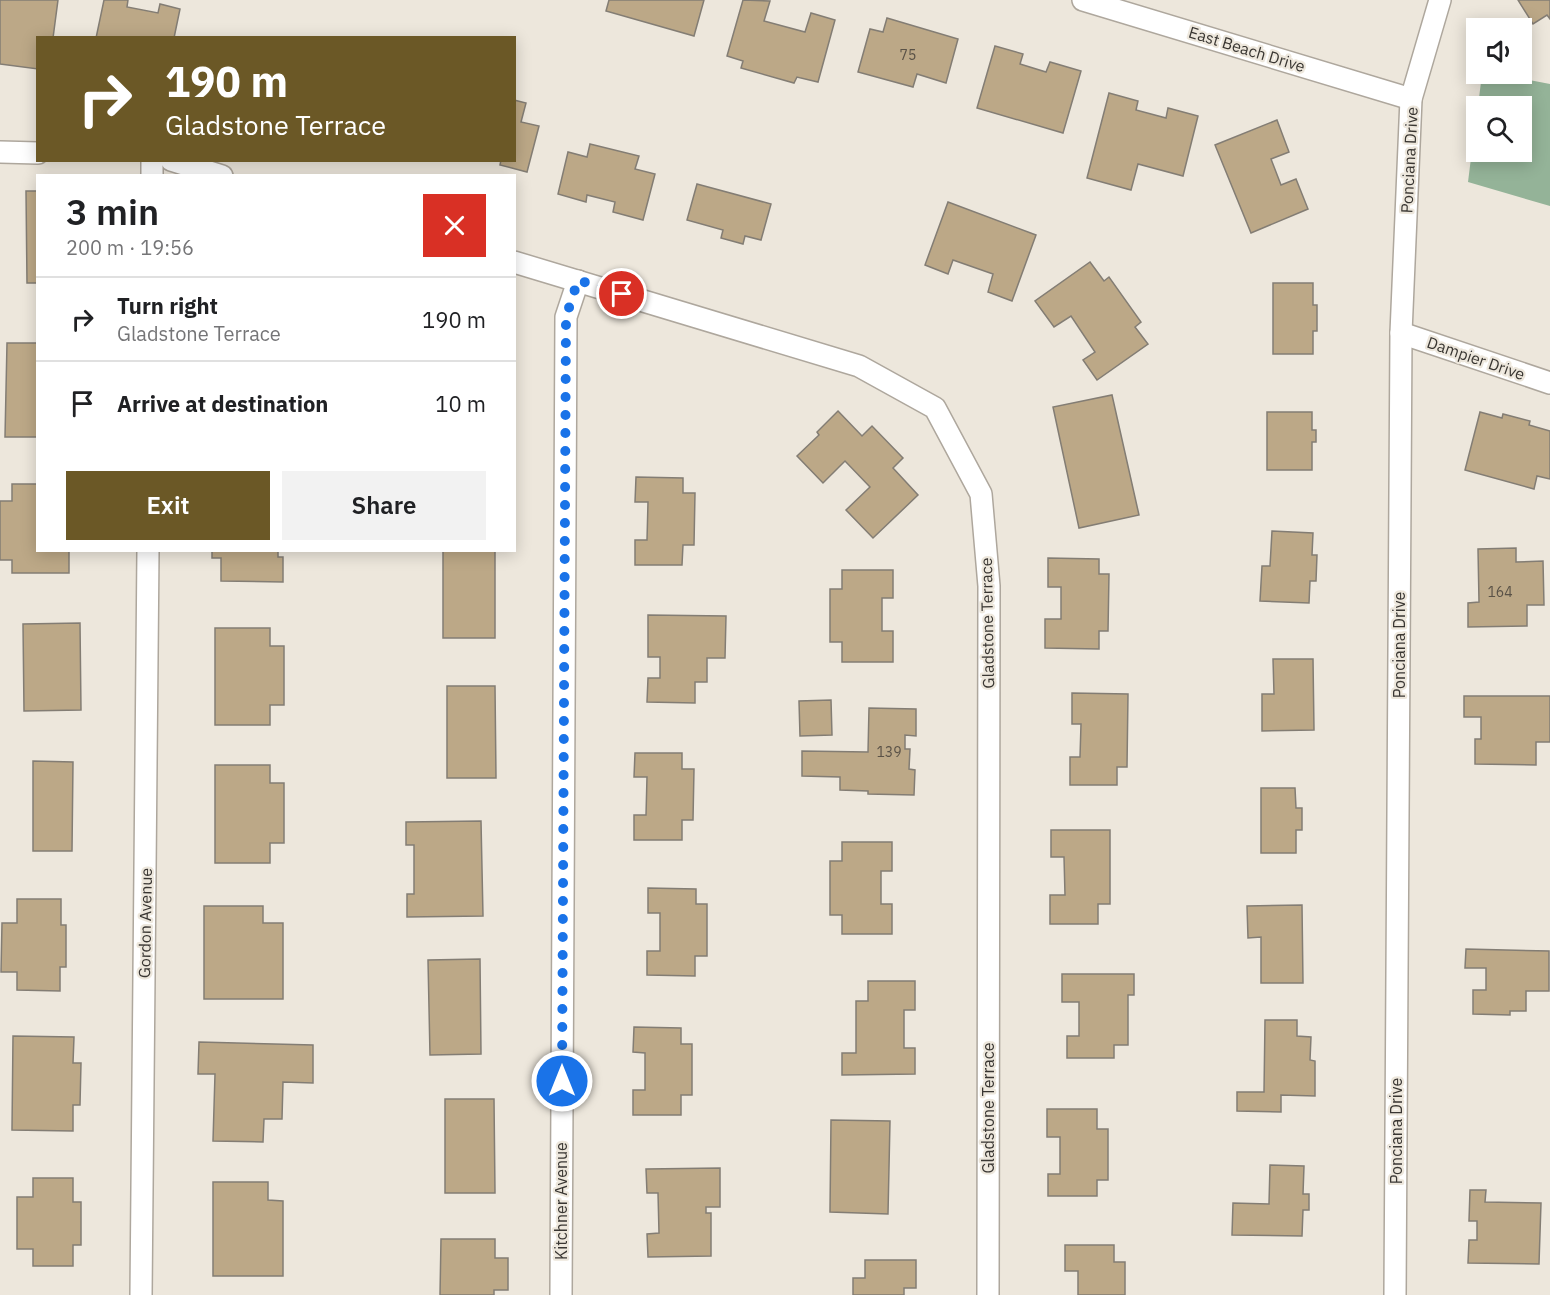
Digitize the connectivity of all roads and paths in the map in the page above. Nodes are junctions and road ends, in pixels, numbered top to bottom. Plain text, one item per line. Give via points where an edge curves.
1 (1083, 0) edge
2 (1440, 0) edge
3 (1411, 99) junction
4 (0, 152) edge
5 (36, 153) edge
6 (177, 162) edge
7 (216, 174) edge
8 (516, 263) edge
9 (578, 280) junction
10 (1401, 333) junction
11 (1550, 383) edge
12 (148, 552) edge
13 (141, 1295) edge
14 (561, 1295) edge
15 (988, 1295) edge
16 (1395, 1295) edge

1 - 3 street, East Beach Drive
2 - 3 street, Ponciana Drive
3 - 10 street, Ponciana Drive
4 - 5 street
6 - 7 street
8 - 9 street, Gladstone Terrace
9 - 14 street, Kitchner Avenue via 566,317
9 - 15 street, Gladstone Terrace via 859,366 934,408 981,494 989,586
10 - 11 street, Dampier Drive
10 - 16 street, Ponciana Drive
12 - 13 street, Gordon Avenue

